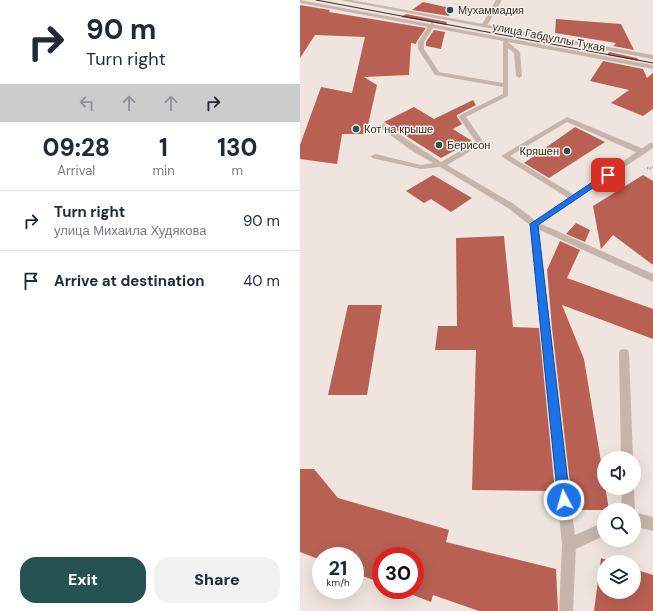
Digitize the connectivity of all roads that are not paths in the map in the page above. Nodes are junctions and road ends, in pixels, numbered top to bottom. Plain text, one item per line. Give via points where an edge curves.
1 (300, 0) edge
2 (343, 0) edge
3 (499, 0) edge
4 (432, 25) junction
5 (484, 26) junction
6 (505, 41) junction
7 (653, 57) edge
8 (653, 67) edge
9 (519, 76) dead end
10 (506, 86) junction
11 (384, 126) dead end
12 (653, 145) edge
13 (643, 152) junction
14 (375, 156) dead end
15 (441, 165) junction
16 (574, 198) junction
17 (534, 224) junction
18 (653, 278) edge
19 (624, 353) dead end
20 (627, 451) edge
21 (641, 521) edge
22 (653, 524) edge
23 (597, 532) edge
24 (569, 545) junction
25 (566, 611) edge

1 - 4 street, улица Габдуллы Тукая
2 - 5 street, улица Габдуллы Тукая
3 - 5 street
4 - 6 street, улица Габдуллы Тукая
4 - 10 street via 420,49 437,74
5 - 7 street, улица Габдуллы Тукая
6 - 8 street, улица Габдуллы Тукая
6 - 9 street via 517,52
6 - 10 street
10 - 15 street via 506,95 462,116 480,143
11 - 15 street
12 - 13 street
13 - 16 street
13 - 16 street via 567,119 505,156
14 - 15 street via 421,167
15 - 17 street via 511,206
16 - 17 street
17 - 18 street
17 - 24 street
19 - 20 street
21 - 22 street
23 - 24 street
24 - 25 street

